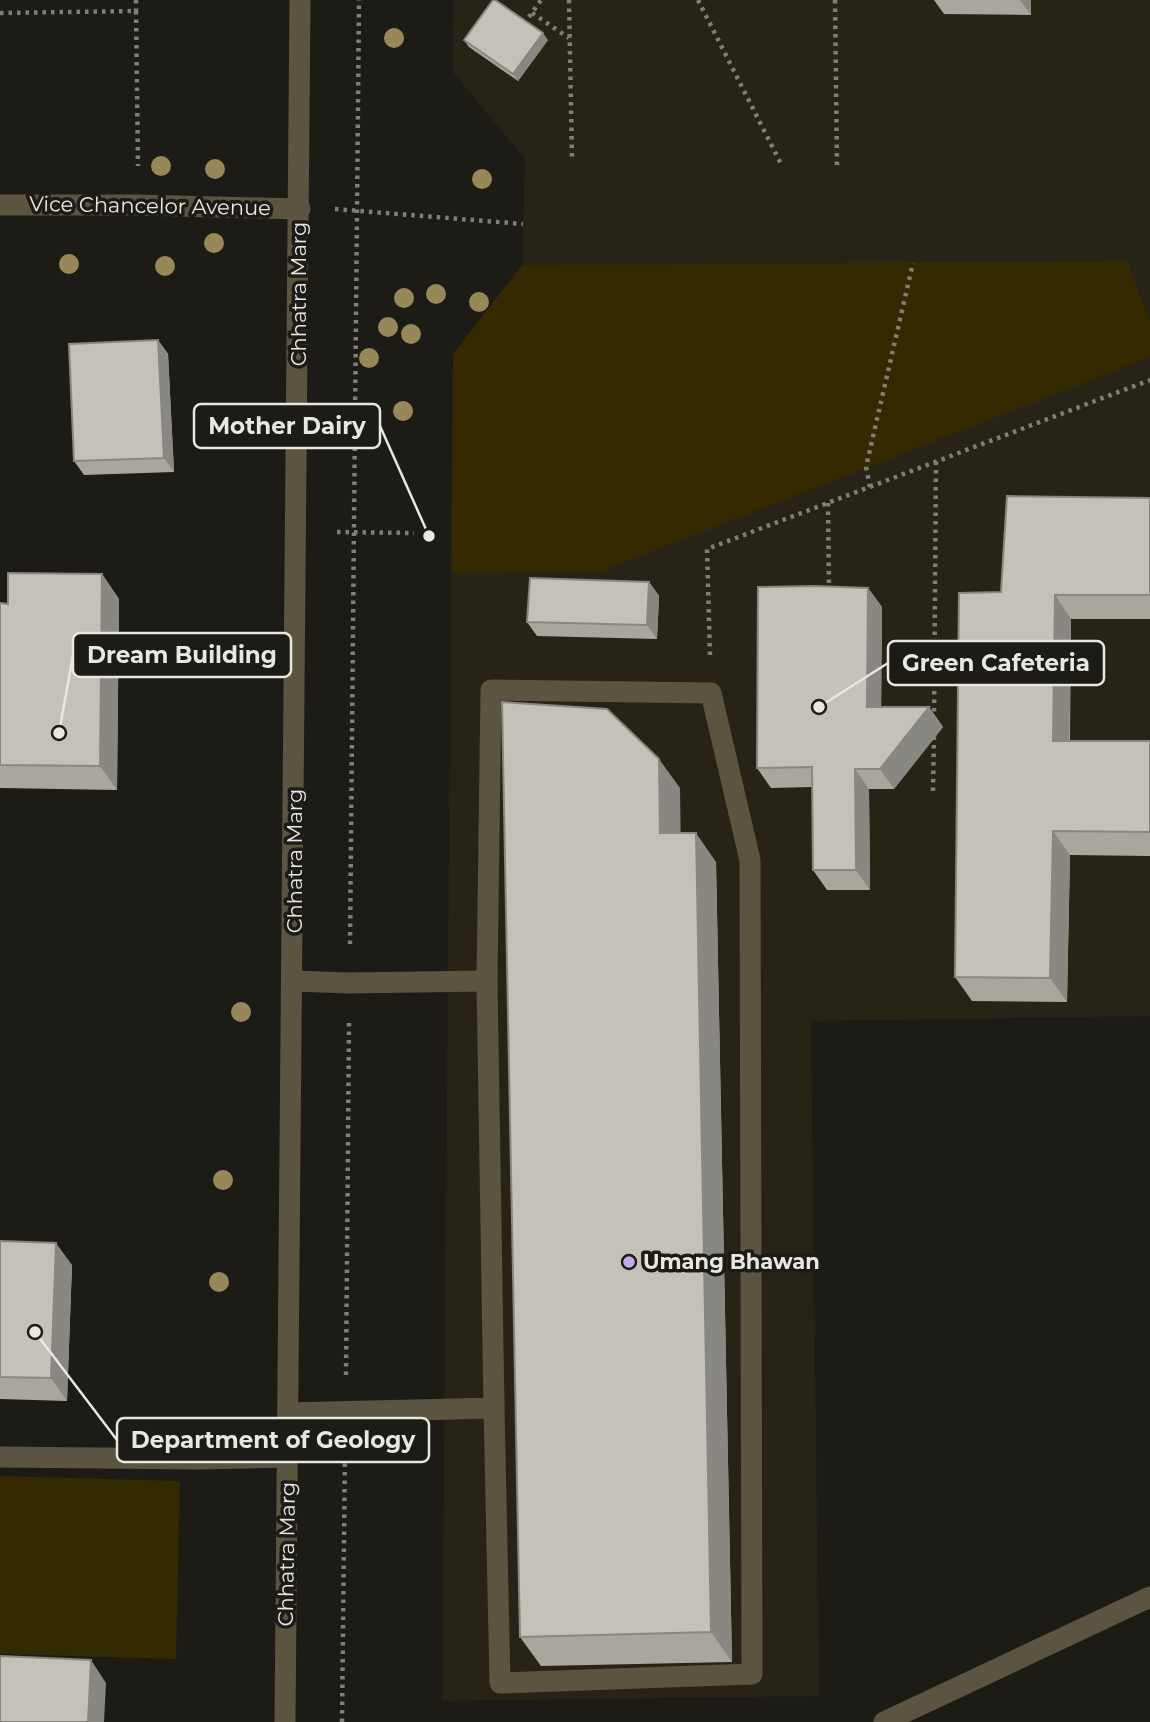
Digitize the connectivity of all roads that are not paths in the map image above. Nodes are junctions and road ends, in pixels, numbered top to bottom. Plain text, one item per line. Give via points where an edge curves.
1 (300, 0) edge
2 (0, 205) edge
3 (300, 209) junction
4 (294, 981) junction
5 (487, 981) junction
6 (494, 1408) junction
7 (289, 1413) junction
8 (0, 1457) edge
9 (289, 1457) junction
10 (1150, 1597) edge
11 (285, 1722) edge
12 (884, 1722) edge

1 - 3 street, Chhatra Marg
2 - 3 street, Vice Chancelor Avenue
3 - 4 street, Chhatra Marg
4 - 5 street
4 - 7 street, Chhatra Marg
5 - 6 street
5 - 6 street via 491,690 711,693 750,860 752,1674 500,1683
6 - 7 street
7 - 9 street, Chhatra Marg
8 - 9 street
9 - 11 street, Chhatra Marg
10 - 12 street

